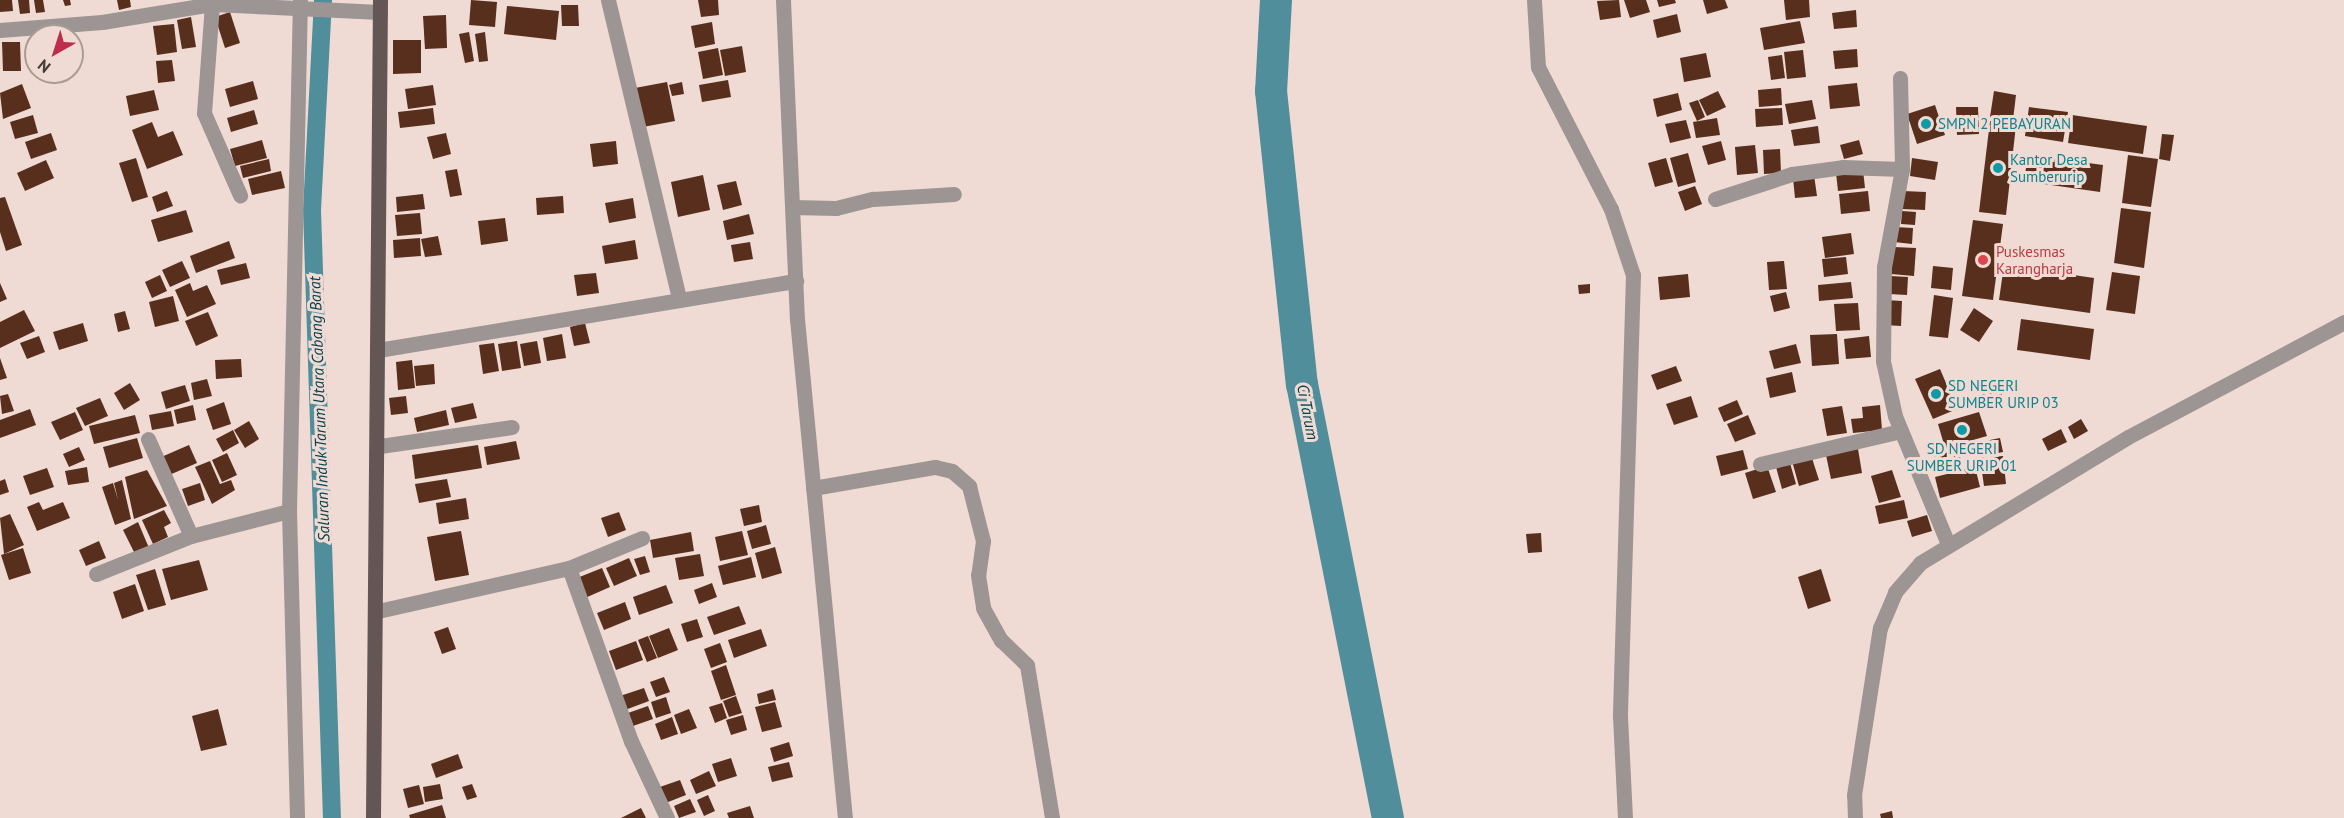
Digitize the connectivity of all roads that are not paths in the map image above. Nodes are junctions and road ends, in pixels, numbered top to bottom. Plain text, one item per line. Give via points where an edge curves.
1 (608, 0) edge
2 (783, 0) edge
3 (1534, 0) edge
4 (241, 2) edge
5 (212, 4) junction
6 (304, 6) edge
7 (380, 6) edge
8 (0, 30) edge
9 (1899, 78) dead end
10 (1902, 169) junction
11 (954, 194) dead end
12 (240, 195) dead end
13 (1715, 199) dead end
14 (792, 207) junction
15 (796, 281) junction
16 (679, 298) junction
17 (2344, 322) edge
18 (378, 350) junction
19 (512, 427) dead end
20 (1901, 431) junction
21 (148, 439) dead end
22 (380, 446) junction
23 (1760, 464) dead end
24 (813, 488) junction
25 (289, 511) junction
26 (191, 536) junction
27 (642, 538) dead end
28 (1948, 544) junction
29 (569, 568) junction
30 (96, 574) dead end
31 (378, 611) junction
32 (297, 818) edge
33 (373, 818) edge
34 (667, 818) edge
35 (845, 818) edge
36 (1052, 818) edge
37 (1625, 818) edge
38 (1856, 818) edge

1 - 16 street
2 - 14 street
3 - 37 street via 1538,67 1611,208 1633,275 1620,716
4 - 5 street
4 - 6 street
5 - 8 street via 102,22
5 - 12 street via 204,113
6 - 7 street via 361,11
6 - 25 street
7 - 18 main road
9 - 10 street
10 - 13 street via 1843,167 1792,174
10 - 20 street via 1884,267 1883,361
11 - 14 street via 873,199 836,208
14 - 15 street
15 - 16 street
15 - 24 street
16 - 18 street
17 - 28 street via 2128,436
18 - 22 main road
19 - 22 street
20 - 23 street
20 - 28 street
21 - 26 street
22 - 31 main road
24 - 35 street
24 - 36 street via 934,467 952,471 969,486 983,541 978,575 983,608 1001,640 1028,665 1033,727
25 - 26 street
25 - 32 street
26 - 30 street
27 - 29 street
28 - 38 street via 1920,563 1894,592 1880,628 1854,795
29 - 31 street
29 - 34 street via 631,741
31 - 33 main road

